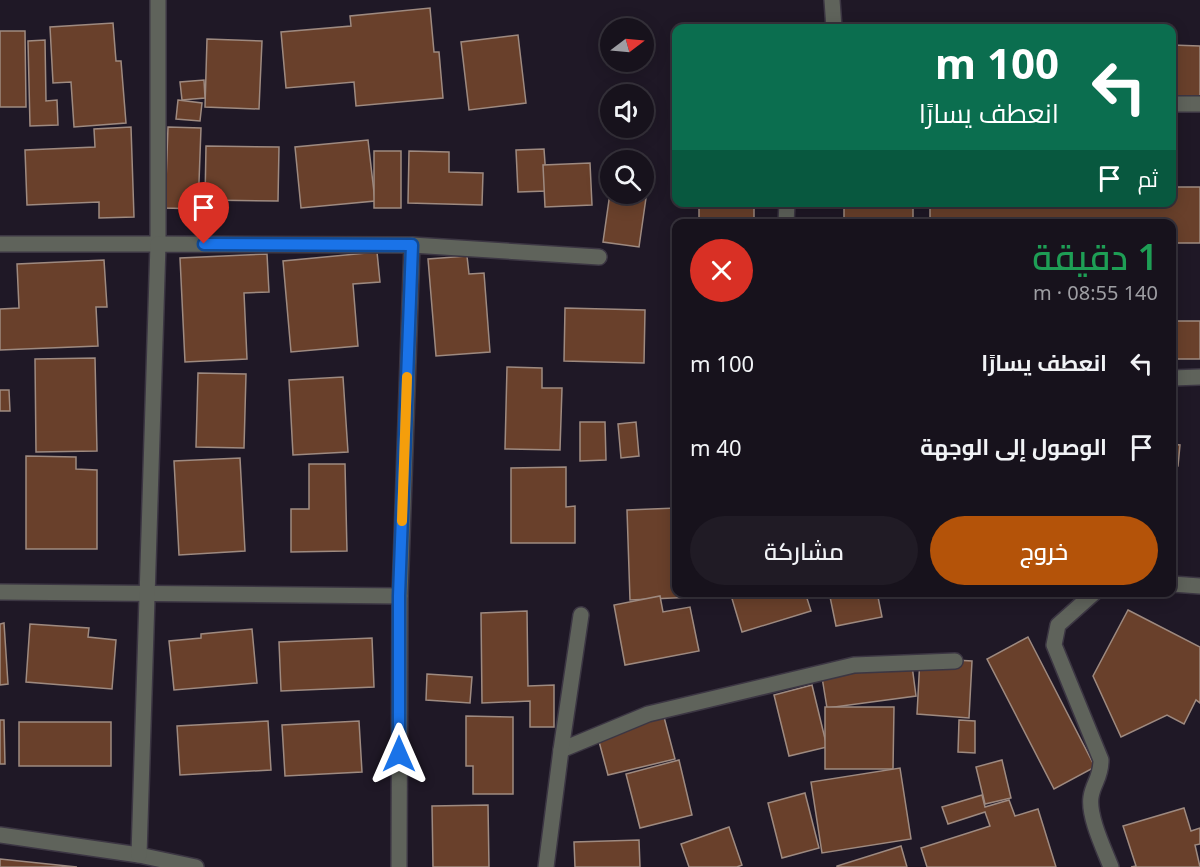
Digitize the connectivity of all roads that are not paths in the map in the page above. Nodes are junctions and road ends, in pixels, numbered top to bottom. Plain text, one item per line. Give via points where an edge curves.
1 (158, 0) edge
2 (832, 0) edge
3 (834, 24) edge
4 (1176, 104) edge
5 (1200, 104) edge
6 (0, 244) edge
7 (158, 244) junction
8 (412, 245) junction
9 (599, 257) dead end
10 (1200, 377) edge
11 (1176, 378) edge
12 (1176, 584) edge
13 (1200, 585) edge
14 (0, 592) edge
15 (146, 593) junction
16 (399, 596) junction
17 (1089, 597) edge
18 (581, 615) dead end
19 (955, 661) dead end
20 (561, 750) junction
21 (0, 835) edge
22 (139, 855) junction
23 (196, 867) edge
24 (399, 867) edge
25 (546, 867) edge
26 (1111, 867) edge

1 - 7 street
2 - 3 street
4 - 5 street
6 - 7 street
7 - 8 street
7 - 15 street
8 - 9 street
8 - 16 street
10 - 11 street
12 - 13 street
14 - 15 street
15 - 16 street
15 - 22 street
16 - 24 street
17 - 26 street via 1058,625 1054,645 1101,760 1091,809
18 - 20 street
19 - 20 street via 854,665 648,714
20 - 25 street
21 - 22 street
22 - 23 street

